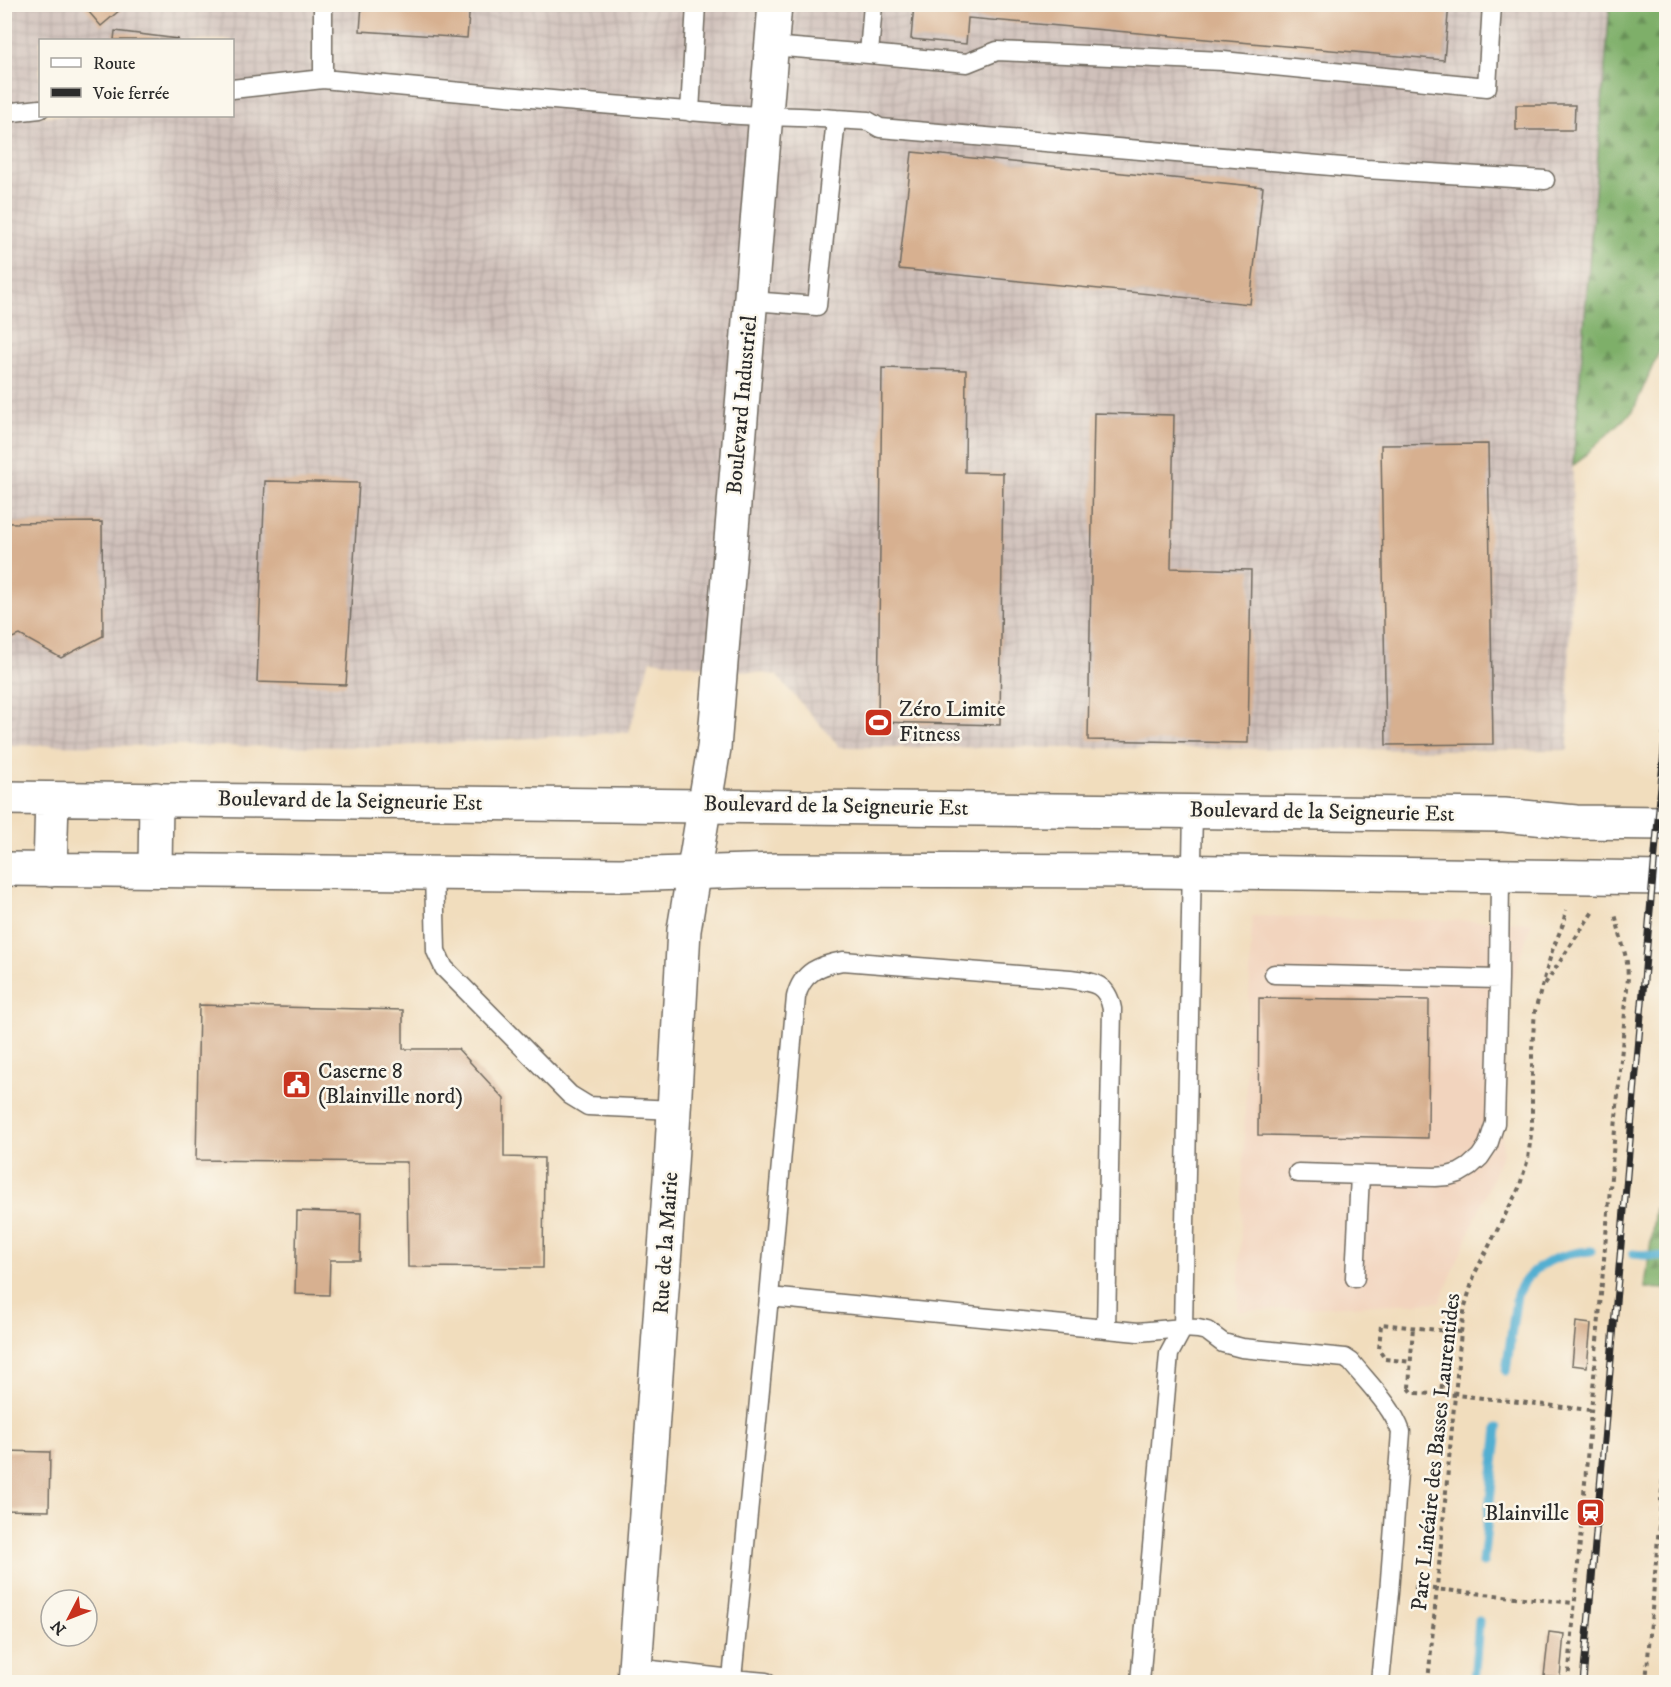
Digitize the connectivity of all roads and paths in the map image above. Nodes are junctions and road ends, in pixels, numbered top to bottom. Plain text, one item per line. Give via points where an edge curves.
1 (323, 4) edge
2 (696, 4) edge
3 (775, 4) edge
4 (873, 4) edge
5 (1492, 4) edge
6 (771, 46) junction
7 (869, 54) junction
8 (323, 79) junction
9 (234, 89) edge
10 (39, 109) edge
11 (690, 112) junction
12 (4, 113) edge
13 (765, 117) junction
14 (836, 119) junction
15 (1545, 180) dead end
16 (751, 302) junction
17 (4, 798) edge
18 (52, 799) junction
19 (156, 799) junction
20 (705, 805) junction
21 (1193, 810) junction
22 (1666, 823) edge
23 (4, 869) edge
24 (50, 870) junction
25 (155, 870) junction
26 (1191, 872) junction
27 (434, 873) junction
28 (692, 874) junction
29 (1500, 876) junction
30 (1666, 878) edge
31 (1615, 914) dead end
32 (1565, 915) dead end
33 (1592, 915) dead end
34 (1274, 974) dead end
35 (1499, 979) junction
36 (1543, 987) junction
37 (675, 1110) junction
38 (1298, 1173) dead end
39 (1360, 1175) junction
40 (1355, 1278) dead end
41 (769, 1297) junction
42 (1413, 1326) junction
43 (1183, 1328) junction
44 (1106, 1329) junction
45 (1447, 1331) junction
46 (1461, 1332) junction
47 (1385, 1359) junction
48 (1411, 1362) junction
49 (1391, 1366) dead end
50 (1403, 1381) dead end
51 (1409, 1389) junction
52 (1441, 1394) junction
53 (1456, 1395) junction
54 (1591, 1410) junction
55 (1666, 1441) edge
56 (1410, 1587) dead end
57 (1437, 1589) junction
58 (1574, 1603) junction
59 (634, 1675) edge
60 (4, 1679) edge
61 (732, 1679) junction
62 (49, 1683) edge
63 (766, 1683) edge
64 (1140, 1683) edge
65 (1380, 1683) edge
66 (1428, 1683) edge
67 (1568, 1683) edge
68 (1644, 1683) edge

1 - 8 lane
2 - 11 lane
3 - 6 main road, Boulevard Industriel
4 - 7 lane
5 - 7 lane via 1487,87 1223,61 997,51 967,63
6 - 7 lane
6 - 13 main road, Boulevard Industriel
8 - 9 lane
8 - 11 lane
10 - 12 lane
11 - 13 lane
13 - 14 lane
13 - 16 main road, Boulevard Industriel
14 - 15 lane via 868,121 891,129
14 - 16 lane via 817,306
16 - 20 main road, Boulevard Industriel via 714,748
17 - 18 main road, Boulevard de la Seigneurie Est
18 - 19 main road, Boulevard de la Seigneurie Est
18 - 24 main road
19 - 20 main road, Boulevard de la Seigneurie Est
19 - 25 main road
20 - 21 main road, Boulevard de la Seigneurie Est
20 - 28 main road, Rue de la Mairie
21 - 22 main road, Boulevard de la Seigneurie Est via 1504,815 1576,822
21 - 26 lane
23 - 24 main road
24 - 25 main road
25 - 27 main road
26 - 28 main road via 777,870
26 - 29 main road
26 - 43 lane
27 - 28 main road
27 - 37 lane via 436,951 444,968 570,1095 588,1106
28 - 37 main road, Rue de la Mairie via 684,930
29 - 30 main road
29 - 35 lane
31 - 54 path via 1628,977
32 - 36 path, Parc Linéaire des Basses Laurentides
33 - 36 path, Parc Linéaire des Basses Laurentides
34 - 35 lane
35 - 39 lane via 1495,1123 1493,1135 1480,1157 1469,1167 1436,1178
36 - 46 path, Parc Linéaire des Basses Laurentides via 1533,1024 1528,1159 1519,1188 1475,1273
37 - 59 main road, Rue de la Mairie
38 - 39 lane
39 - 40 lane
41 - 44 lane
41 - 44 lane via 796,997 803,979 821,966 843,962 1070,979 1097,984 1105,991 1112,1009
41 - 61 lane
42 - 45 path
42 - 47 path via 1381,1324 1379,1350
42 - 48 path
43 - 44 lane via 1138,1332
43 - 64 lane via 1169,1354
43 - 65 lane via 1207,1331 1223,1343 1242,1348 1346,1358 1397,1423 1401,1442
45 - 46 path
45 - 52 path
46 - 53 path, Parc Linéaire des Basses Laurentides
47 - 48 path
47 - 49 path
48 - 51 path
50 - 51 path
51 - 52 path via 1413,1393
52 - 53 path
53 - 54 path
53 - 57 path, Parc Linéaire des Basses Laurentides
54 - 58 path
55 - 68 path
56 - 57 path
57 - 58 path
57 - 66 path, Parc Linéaire des Basses Laurentides
58 - 67 path
59 - 61 lane
60 - 62 path
61 - 63 lane

